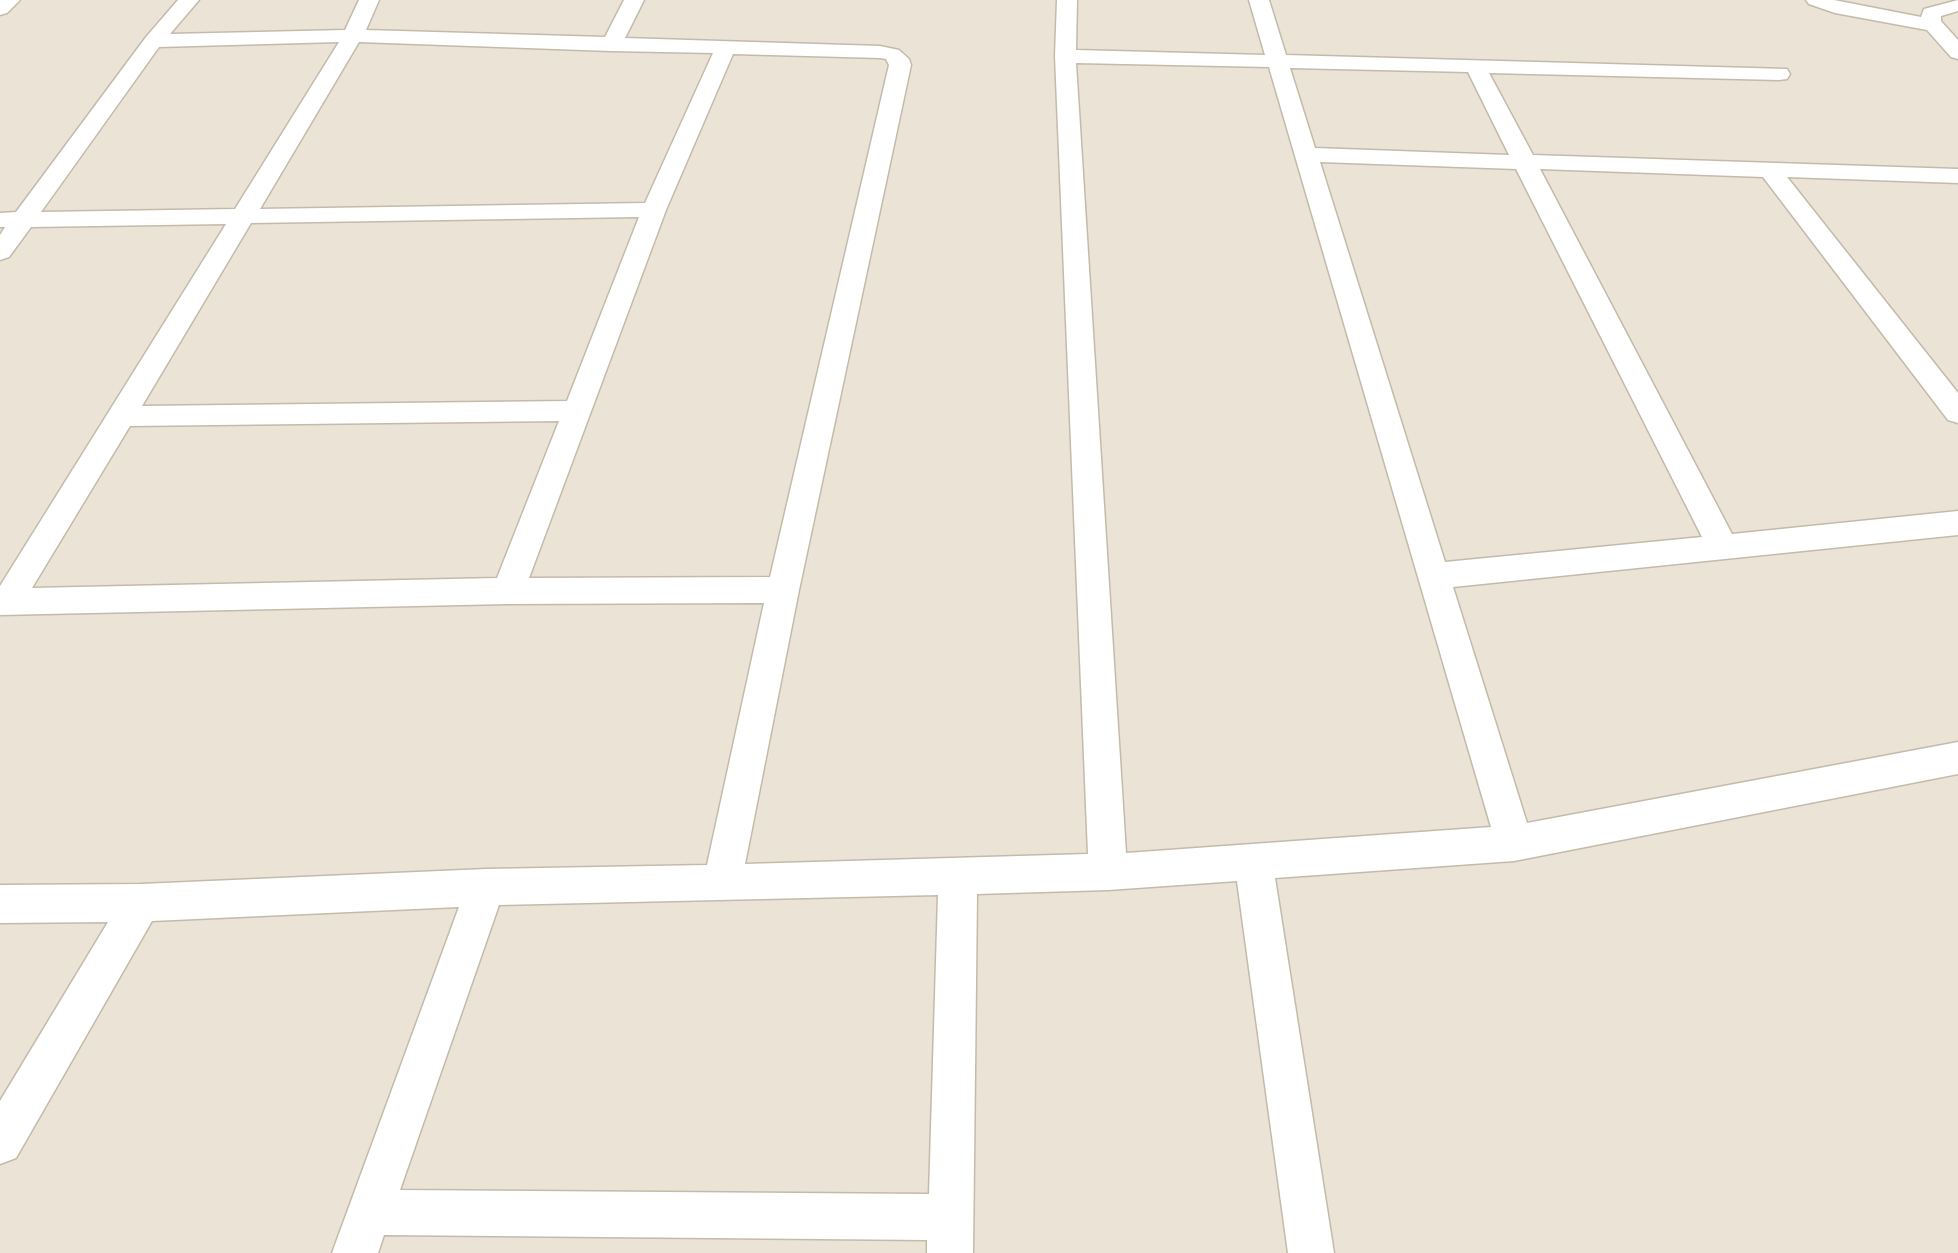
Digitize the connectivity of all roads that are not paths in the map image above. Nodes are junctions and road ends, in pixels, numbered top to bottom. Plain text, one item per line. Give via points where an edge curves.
1 (10, 0) edge
2 (189, 0) edge
3 (369, 0) edge
4 (634, 0) edge
5 (1067, 0) edge
6 (1259, 0) edge
7 (1816, 0) edge
8 (1958, 5) edge
9 (0, 9) edge
10 (1933, 25) junction
11 (353, 36) junction
12 (153, 41) junction
13 (611, 45) junction
14 (726, 47) junction
15 (1958, 53) edge
16 (1065, 56) junction
17 (1276, 60) junction
18 (1475, 66) junction
19 (1779, 74) dead end
20 (1305, 155) junction
21 (1524, 162) junction
22 (1771, 172) junction
23 (1958, 177) edge
24 (654, 210) junction
25 (241, 217) junction
26 (0, 220) edge
27 (25, 220) junction
28 (0, 252) edge
29 (577, 411) junction
30 (1958, 413) edge
31 (120, 416) junction
32 (1958, 523) edge
33 (1722, 545) junction
34 (1433, 576) junction
35 (783, 590) junction
36 (508, 591) junction
37 (4, 602) edge
38 (1958, 758) edge
39 (1514, 843) junction
40 (1253, 862) junction
41 (1108, 872) junction
42 (958, 877) junction
43 (723, 884) junction
44 (486, 886) junction
45 (141, 903) junction
46 (0, 904) edge
47 (0, 1142) edge
48 (362, 1233) edge
49 (950, 1235) edge
50 (1311, 1253) edge

1 - 9 street
2 - 12 street
3 - 11 street
4 - 13 street
5 - 16 street
6 - 17 street
7 - 10 street
8 - 10 street via 1931,14
10 - 15 street
11 - 12 street
11 - 13 street
11 - 25 street
12 - 27 street
13 - 14 street
14 - 24 street
14 - 35 street via 880,52 892,54 900,65
16 - 17 street
16 - 41 street
17 - 18 street
17 - 20 street
18 - 19 street
18 - 21 street
20 - 21 street
20 - 34 street
21 - 22 street
21 - 33 street
22 - 23 street
22 - 30 street
24 - 25 street
24 - 29 street
25 - 27 street
25 - 31 street
26 - 27 street
27 - 28 street
29 - 31 street
29 - 36 street
31 - 37 street
32 - 33 street
33 - 34 street
34 - 39 street
35 - 36 street
35 - 43 street
36 - 37 street
38 - 39 street
39 - 40 street
40 - 41 street
40 - 50 street
41 - 42 street
42 - 43 street
42 - 49 street
43 - 44 street
44 - 45 street
44 - 48 street
45 - 46 street
45 - 47 street
48 - 49 street

